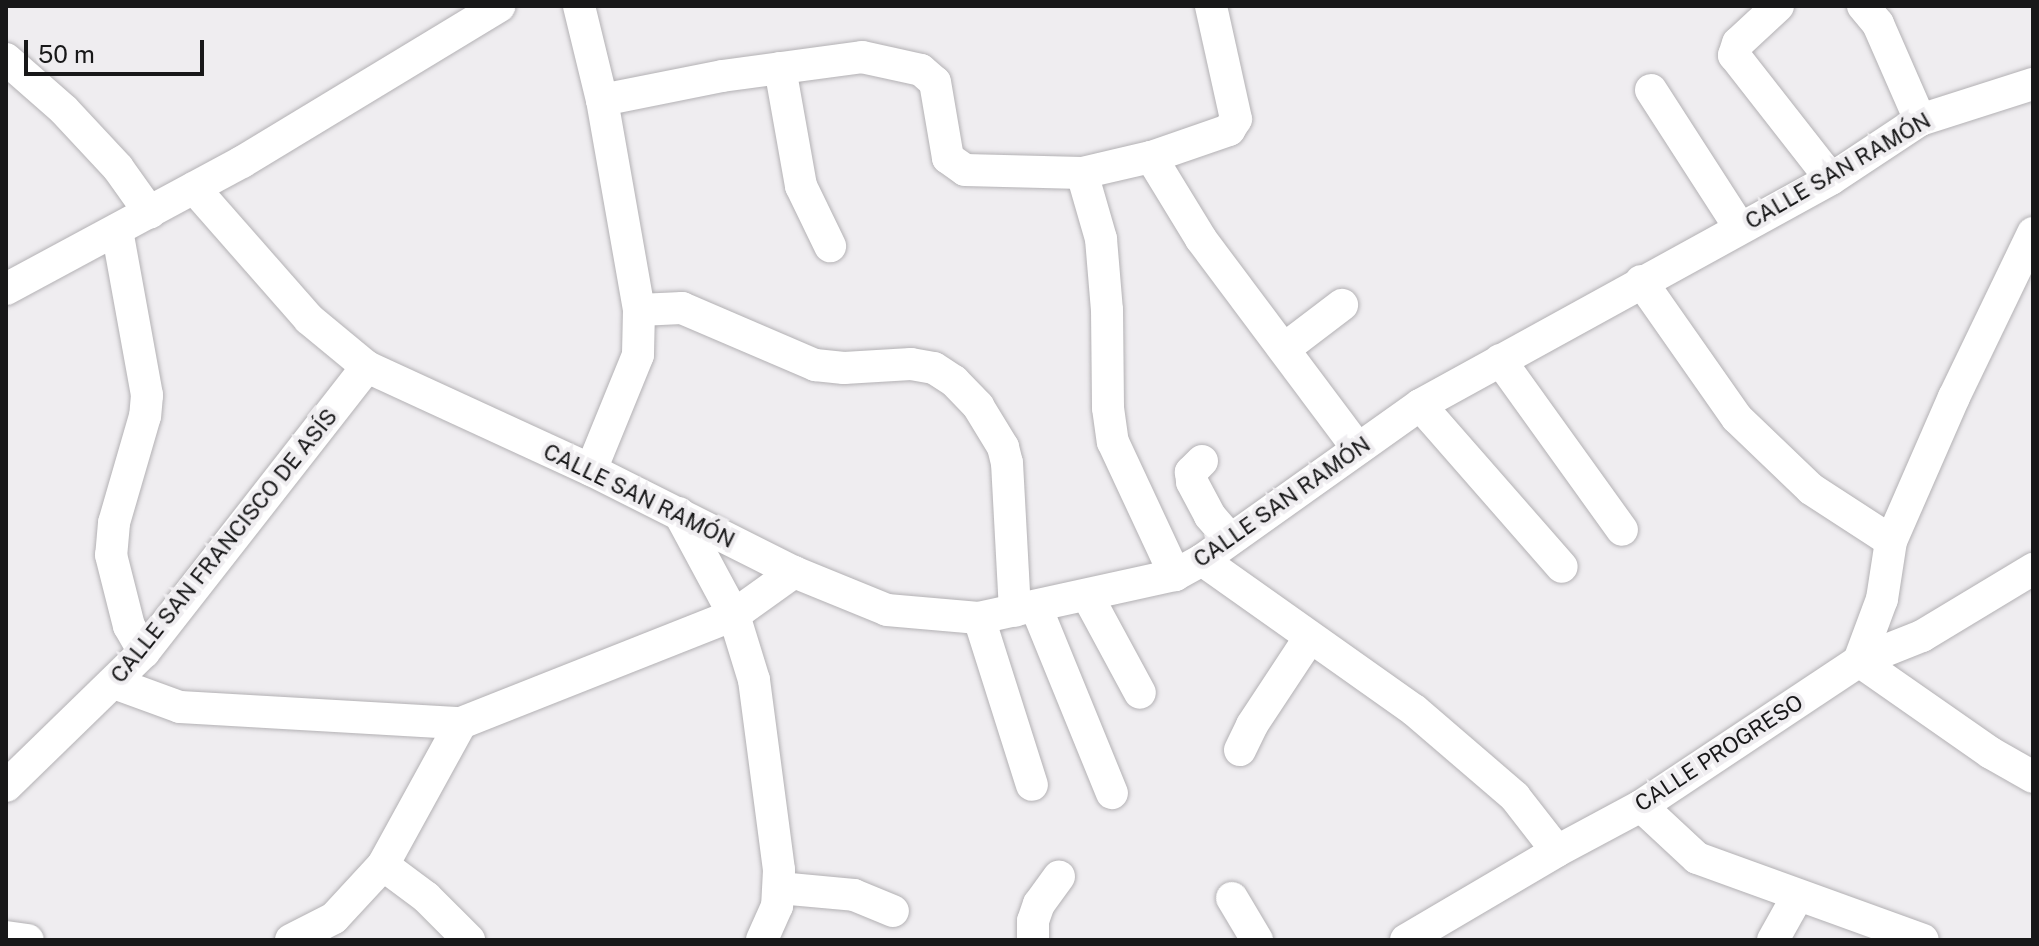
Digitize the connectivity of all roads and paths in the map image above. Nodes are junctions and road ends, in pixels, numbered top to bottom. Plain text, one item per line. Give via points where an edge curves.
1 (500, 6) edge
2 (579, 6) edge
3 (1211, 6) edge
4 (1778, 6) edge
5 (1863, 6) edge
6 (780, 68) junction
7 (12, 76) edge
8 (2033, 84) edge
9 (1651, 90) dead end
10 (602, 100) junction
11 (1920, 120) junction
12 (1151, 157) junction
13 (1082, 173) junction
14 (1831, 179) junction
15 (194, 188) junction
16 (150, 213) junction
17 (1740, 228) junction
18 (117, 230) junction
19 (2033, 233) edge
20 (830, 246) dead end
21 (1641, 281) junction
22 (6, 289) edge
23 (1342, 305) dead end
24 (639, 310) junction
25 (1284, 349) junction
26 (1500, 360) junction
27 (367, 367) junction
28 (1420, 405) junction
29 (1358, 449) junction
30 (1202, 461) dead end
31 (591, 470) junction
32 (679, 513) junction
33 (1622, 530) dead end
34 (1230, 539) junction
35 (1891, 541) junction
36 (1189, 567) junction
37 (1562, 567) dead end
38 (2033, 569) edge
39 (794, 572) junction
40 (1087, 595) junction
41 (1026, 609) junction
42 (734, 615) junction
43 (979, 618) junction
44 (1310, 637) junction
45 (144, 652) junction
46 (1859, 661) junction
47 (114, 683) junction
48 (1140, 693) dead end
49 (461, 723) junction
50 (1240, 750) dead end
51 (11, 773) edge
52 (2033, 777) edge
53 (1032, 785) dead end
54 (1112, 793) dead end
55 (1641, 806) junction
56 (1557, 851) junction
57 (383, 865) junction
58 (1059, 876) dead end
59 (779, 888) junction
60 (1797, 897) junction
61 (1232, 898) dead end
62 (893, 911) dead end
63 (6, 937) edge
64 (28, 940) edge
65 (291, 940) edge
66 (469, 940) edge
67 (762, 940) edge
68 (1033, 940) edge
69 (1257, 940) edge
70 (1406, 940) edge
71 (1773, 940) edge
72 (1923, 940) edge

1 - 15 street
2 - 10 street
3 - 12 street via 1236,119 1229,130
4 - 14 street via 1738,43 1734,55
5 - 11 street via 1878,24
6 - 10 street
6 - 13 street via 862,57 921,70 935,82 948,158 965,170
6 - 20 street via 801,186
7 - 16 street via 64,110 118,168
8 - 11 street, CALLE SAN RAMÓN
9 - 17 street
10 - 24 street
11 - 14 street, CALLE SAN RAMÓN
12 - 13 street
12 - 25 street via 1201,239
13 - 36 street via 1101,239 1113,442
14 - 17 street, CALLE SAN RAMÓN
15 - 16 street
15 - 27 street, CALLE SAN RAMÓN via 309,319
16 - 18 street
17 - 21 street, CALLE SAN RAMÓN
18 - 22 street
18 - 45 street via 147,395 114,523 111,555 126,615
19 - 35 street
21 - 26 street, CALLE SAN RAMÓN
21 - 35 street via 1737,418 1811,489
23 - 25 street
24 - 31 street via 638,355
24 - 41 street via 682,308 815,365 911,364 934,368 954,381 978,406 1003,447
25 - 29 street
26 - 28 street, CALLE SAN RAMÓN
26 - 33 street
27 - 31 street, CALLE SAN RAMÓN
27 - 45 street, CALLE SAN FRANCISCO DE ASÍS
28 - 29 street, CALLE SAN RAMÓN
28 - 37 street
29 - 34 street, CALLE SAN RAMÓN
30 - 34 street via 1191,472 1192,482
31 - 32 street, CALLE SAN RAMÓN
32 - 39 street, CALLE SAN RAMÓN
32 - 42 street
34 - 36 street, CALLE SAN RAMÓN
35 - 46 street via 1882,599
36 - 40 street, CALLE SAN RAMÓN
36 - 44 street
38 - 46 street, CALLE PROGRESO via 1922,636
39 - 42 street
39 - 43 street, CALLE SAN RAMÓN via 887,610
40 - 41 street, CALLE SAN RAMÓN
40 - 48 street
41 - 43 street, CALLE SAN RAMÓN
41 - 54 street
42 - 49 street
42 - 59 street via 754,680
43 - 53 street
44 - 50 street
44 - 56 street via 1414,710 1504,787
45 - 47 street, CALLE SAN FRANCISCO DE ASÍS
46 - 52 street
46 - 55 street, CALLE PROGRESO
47 - 49 street via 180,707
47 - 51 street, CALLE SAN FRANCISCO DE ASÍS
49 - 57 street
55 - 56 street, CALLE PROGRESO
55 - 60 street via 1697,858
56 - 70 street, CALLE PROGRESO
57 - 65 street via 334,918
57 - 66 street via 426,897
58 - 68 street via 1039,904
59 - 62 street via 854,895
59 - 67 street
60 - 71 street
60 - 72 street
61 - 69 street
63 - 64 street

